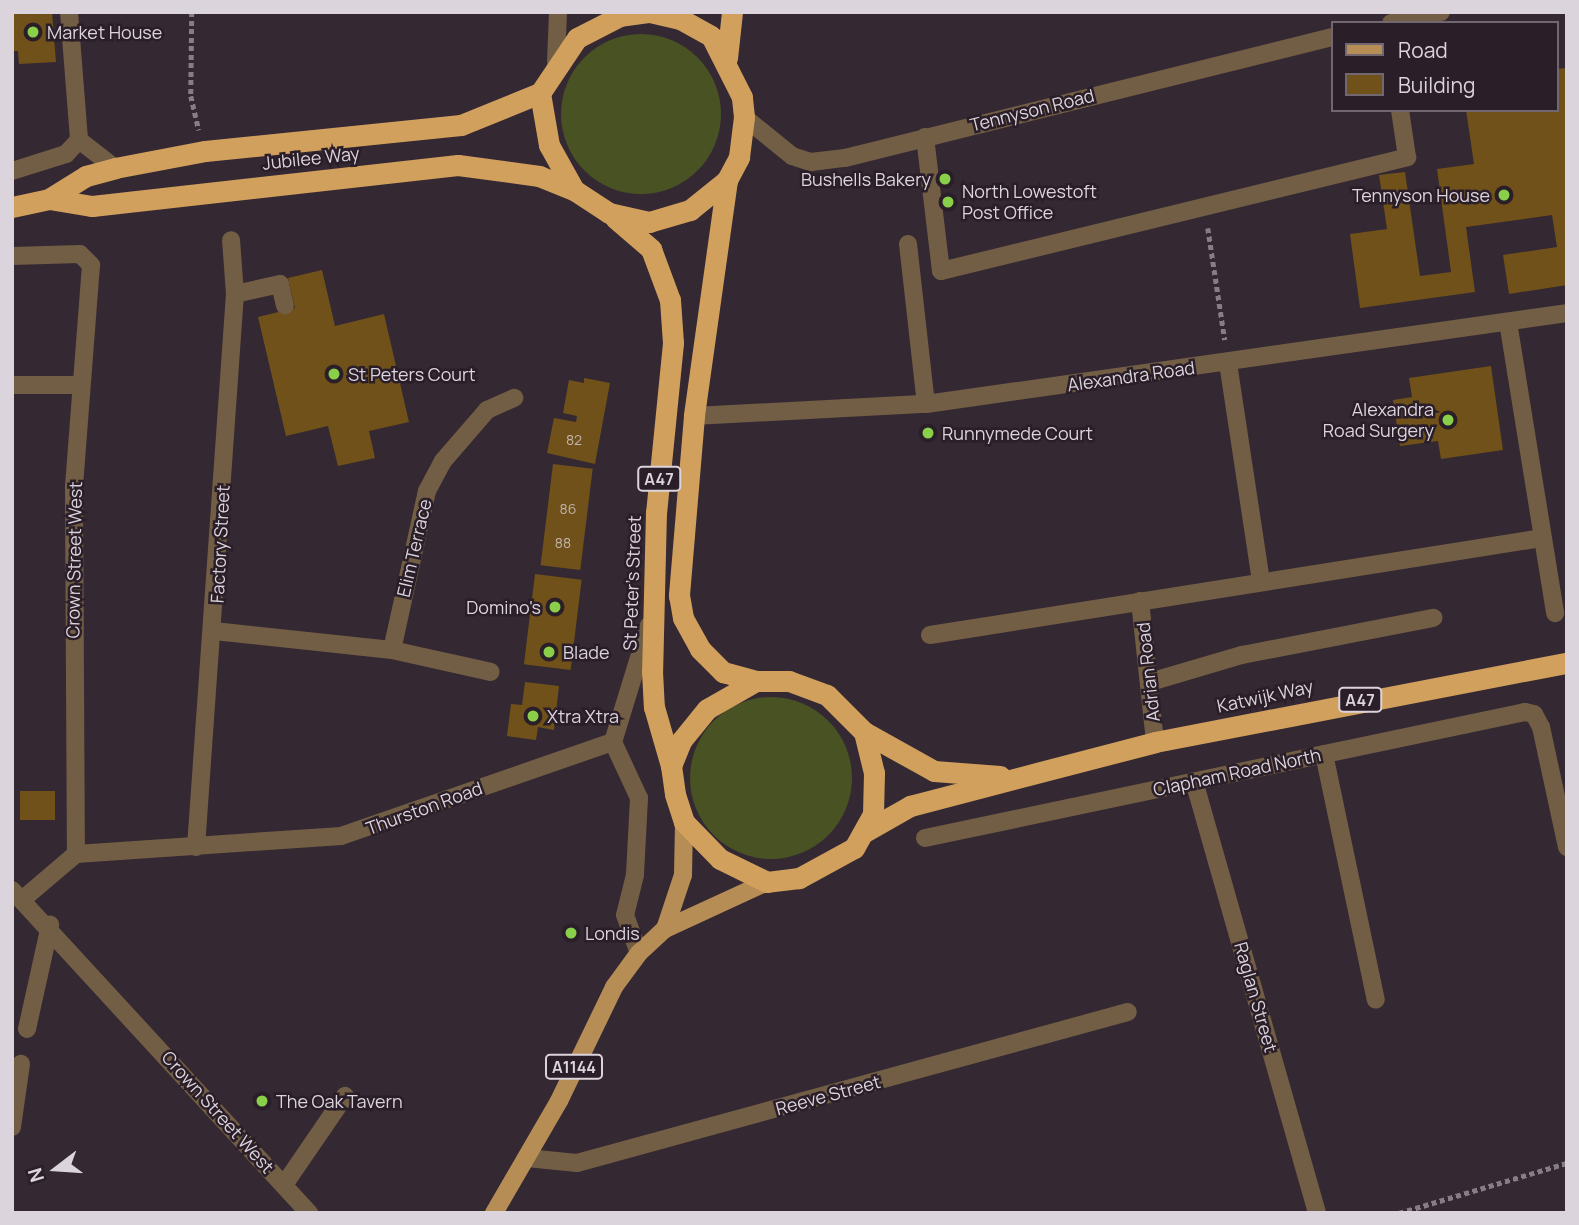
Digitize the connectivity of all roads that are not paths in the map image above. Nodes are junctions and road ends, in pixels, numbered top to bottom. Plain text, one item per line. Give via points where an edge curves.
1 (69, 12) edge
2 (558, 12) edge
3 (649, 12) edge
4 (732, 12) edge
5 (1441, 12) edge
6 (610, 14) edge
7 (1400, 21) edge
8 (1330, 37) edge
9 (727, 60) junction
10 (556, 62) junction
11 (540, 93) junction
12 (1400, 112) edge
13 (744, 117) junction
14 (925, 137) junction
15 (79, 140) junction
16 (115, 168) junction
17 (12, 171) edge
18 (727, 180) junction
19 (574, 190) junction
20 (49, 199) junction
21 (12, 207) edge
22 (609, 213) junction
23 (231, 240) dead end
24 (908, 244) dead end
25 (12, 256) edge
26 (234, 294) junction
27 (285, 305) dead end
28 (1567, 313) edge
29 (1508, 322) junction
30 (1228, 363) junction
31 (12, 385) edge
32 (79, 386) junction
33 (514, 398) dead end
34 (926, 404) junction
35 (694, 416) junction
36 (1542, 538) junction
37 (1261, 581) junction
38 (1140, 601) junction
39 (654, 610) junction
40 (1555, 613) dead end
41 (1433, 618) dead end
42 (214, 631) junction
43 (930, 635) dead end
44 (392, 650) junction
45 (1567, 663) edge
46 (491, 672) dead end
47 (757, 681) junction
48 (1150, 682) junction
49 (864, 732) junction
50 (613, 742) junction
51 (1155, 742) junction
52 (1324, 754) junction
53 (671, 766) junction
54 (1016, 778) junction
55 (1194, 781) junction
56 (684, 822) junction
57 (866, 831) junction
58 (925, 838) dead end
59 (196, 847) junction
60 (1567, 847) edge
61 (76, 854) junction
62 (767, 882) junction
63 (18, 895) edge
64 (50, 925) junction
65 (665, 929) junction
66 (639, 953) junction
67 (1376, 1000) dead end
68 (1128, 1012) dead end
69 (27, 1029) dead end
70 (21, 1064) dead end
71 (345, 1096) dead end
72 (12, 1127) edge
73 (527, 1158) junction
74 (284, 1185) junction
75 (309, 1213) edge
76 (495, 1213) edge
77 (1317, 1213) edge

1 - 15 street
2 - 10 street
3 - 6 highway
3 - 9 highway via 704,31
4 - 9 highway
5 - 7 street
6 - 10 highway
8 - 14 street, Tennyson Road
9 - 13 highway
10 - 11 highway
11 - 16 highway, Jubilee Way via 461,125 205,151
11 - 19 highway via 549,145
12 - 14 street via 1407,157 940,271
13 - 14 street, Tennyson Road via 771,143 811,162
13 - 18 highway via 739,158
15 - 16 street
15 - 17 street via 66,154
16 - 20 highway, Jubilee Way via 86,176
18 - 22 highway via 711,197 669,218 649,222
18 - 35 highway, A47
19 - 20 highway, Jubilee Way via 539,176 458,165 92,206
19 - 22 highway
20 - 21 highway, Jubilee Way
22 - 39 highway, St Peter's Street / A47 via 651,249 670,300 673,343 656,512
23 - 26 street, Factory Street
24 - 34 street
25 - 32 street, Crown Street West via 80,254 91,265
26 - 27 street via 280,284
26 - 42 street, Factory Street
28 - 29 street, Alexandra Road
29 - 30 street, Alexandra Road
29 - 36 street
30 - 34 street, Alexandra Road
30 - 37 street
31 - 32 street
32 - 61 street, Crown Street West via 72,781
33 - 44 street, Elim Terrace via 486,410 443,461 426,491
34 - 35 street, Alexandra Road
35 - 47 highway, A47 via 683,513 683,618 700,649 723,672
36 - 37 street
36 - 40 street
37 - 38 street
38 - 43 street
38 - 48 street, Adrian Road
39 - 50 street
39 - 53 highway, St Peter's Street / A47 via 654,706
41 - 48 street via 1242,655
42 - 44 street
42 - 59 street, Factory Street via 194,813
44 - 46 street
45 - 51 highway, Katwijk Way / A47
47 - 49 highway via 789,681 818,690 845,709
47 - 53 highway via 707,709 681,741
48 - 51 street, Adrian Road
49 - 54 highway, Katwijk Way / A47 via 934,771
49 - 57 highway via 874,773 873,814
50 - 59 street, Thurston Road via 341,836
50 - 66 street via 639,798 638,855 625,915
51 - 54 highway, Katwijk Way / A47
52 - 55 street, Clapham Road North
52 - 60 street, Clapham Road North via 1534,713
52 - 67 street
53 - 56 highway
54 - 57 highway, Katwijk Way / A47 via 910,806
55 - 58 street, Clapham Road North
55 - 77 street, Raglan Street
56 - 62 highway via 720,859
56 - 65 main road, A1144 via 683,875
57 - 62 highway via 836,861 799,878
59 - 61 street, Thurston Road
61 - 63 street
62 - 65 main road, A1144
63 - 64 street, Crown Street West
64 - 69 street
64 - 74 street, Crown Street West
65 - 66 main road, A1144
66 - 73 main road, A1144 via 614,987
68 - 73 street, Reeve Street via 577,1163
70 - 72 street
71 - 74 street
73 - 76 main road, A1144
74 - 75 street, Crown Street West

